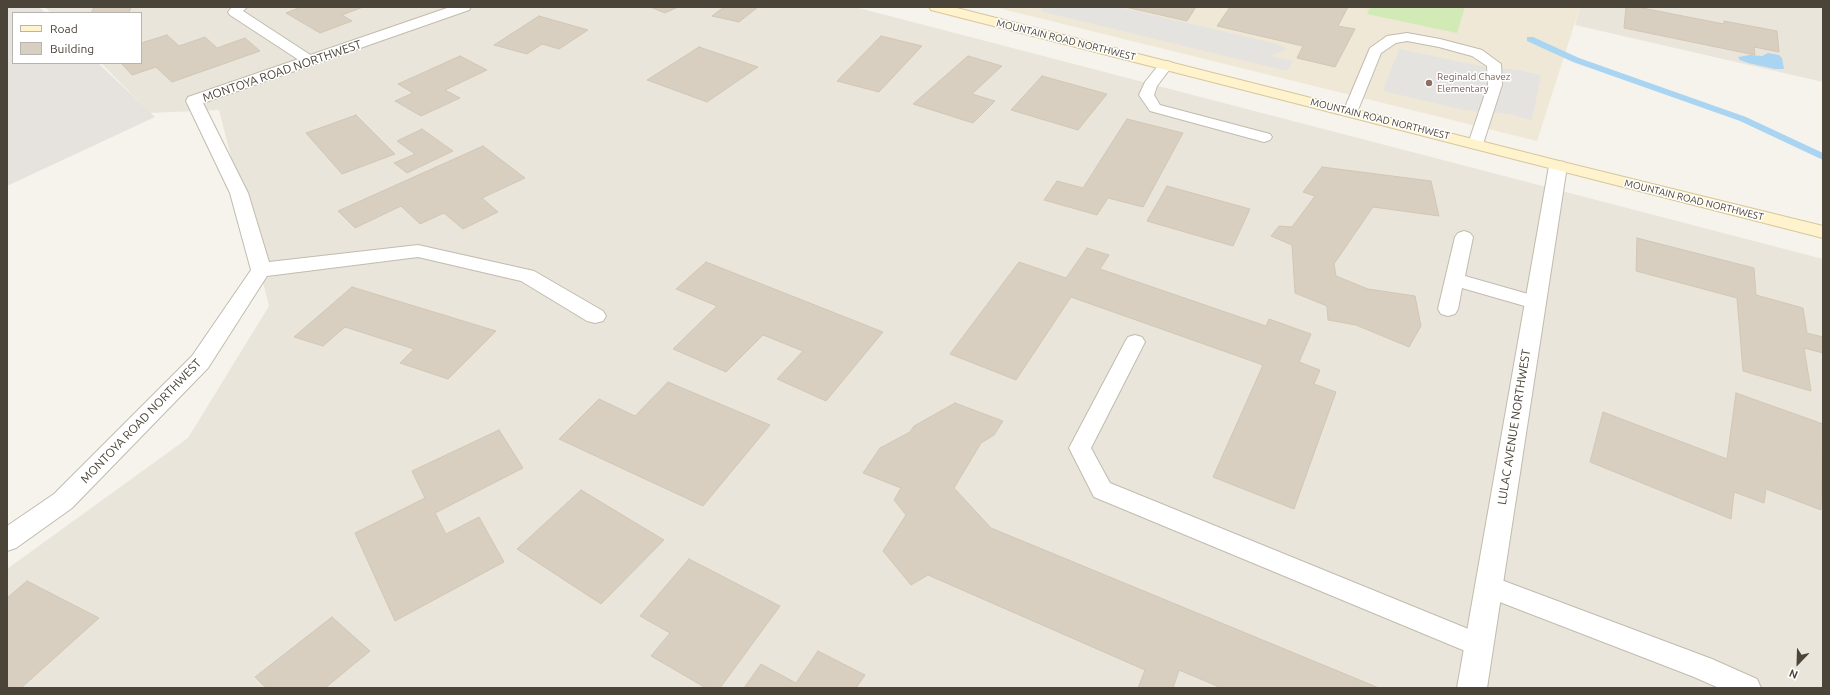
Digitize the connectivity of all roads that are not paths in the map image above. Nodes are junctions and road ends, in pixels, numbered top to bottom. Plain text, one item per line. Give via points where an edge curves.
1 (240, 7) edge
2 (464, 7) edge
3 (936, 7) edge
4 (310, 61) junction
5 (1166, 65) junction
6 (1351, 112) junction
7 (1264, 137) dead end
8 (1476, 144) junction
9 (1558, 166) junction
10 (1823, 232) edge
11 (1464, 237) dead end
12 (261, 270) junction
13 (1454, 279) junction
14 (1535, 303) junction
15 (1448, 309) dead end
16 (595, 316) dead end
17 (1135, 342) dead end
18 (7, 540) edge
19 (1488, 586) junction
20 (1479, 645) junction
21 (1472, 688) edge
22 (1748, 688) edge

1 - 4 lane via 234,12
2 - 4 street, MONTOYA ROAD NORTHWEST
3 - 5 street, MOUNTAIN ROAD NORTHWEST
4 - 12 street, MONTOYA ROAD NORTHWEST via 194,101 240,193
5 - 6 street, MOUNTAIN ROAD NORTHWEST
5 - 7 lane via 1150,85 1146,95 1155,108
6 - 8 street, MOUNTAIN ROAD NORTHWEST
6 - 8 lane via 1375,51 1392,39 1406,37 1440,43 1477,53 1494,64 1495,85
8 - 9 street, MOUNTAIN ROAD NORTHWEST
9 - 10 street, MOUNTAIN ROAD NORTHWEST
9 - 14 street, LULAC AVENUE NORTHWEST
11 - 13 lane
12 - 16 street via 418,250 527,276
12 - 18 street, MONTOYA ROAD NORTHWEST via 200,362 64,501
13 - 14 lane
13 - 15 lane
14 - 19 street, LULAC AVENUE NORTHWEST
17 - 20 lane via 1080,448 1102,490
19 - 20 street, LULAC AVENUE NORTHWEST
19 - 22 lane via 1703,668
20 - 21 street, LULAC AVENUE NORTHWEST

